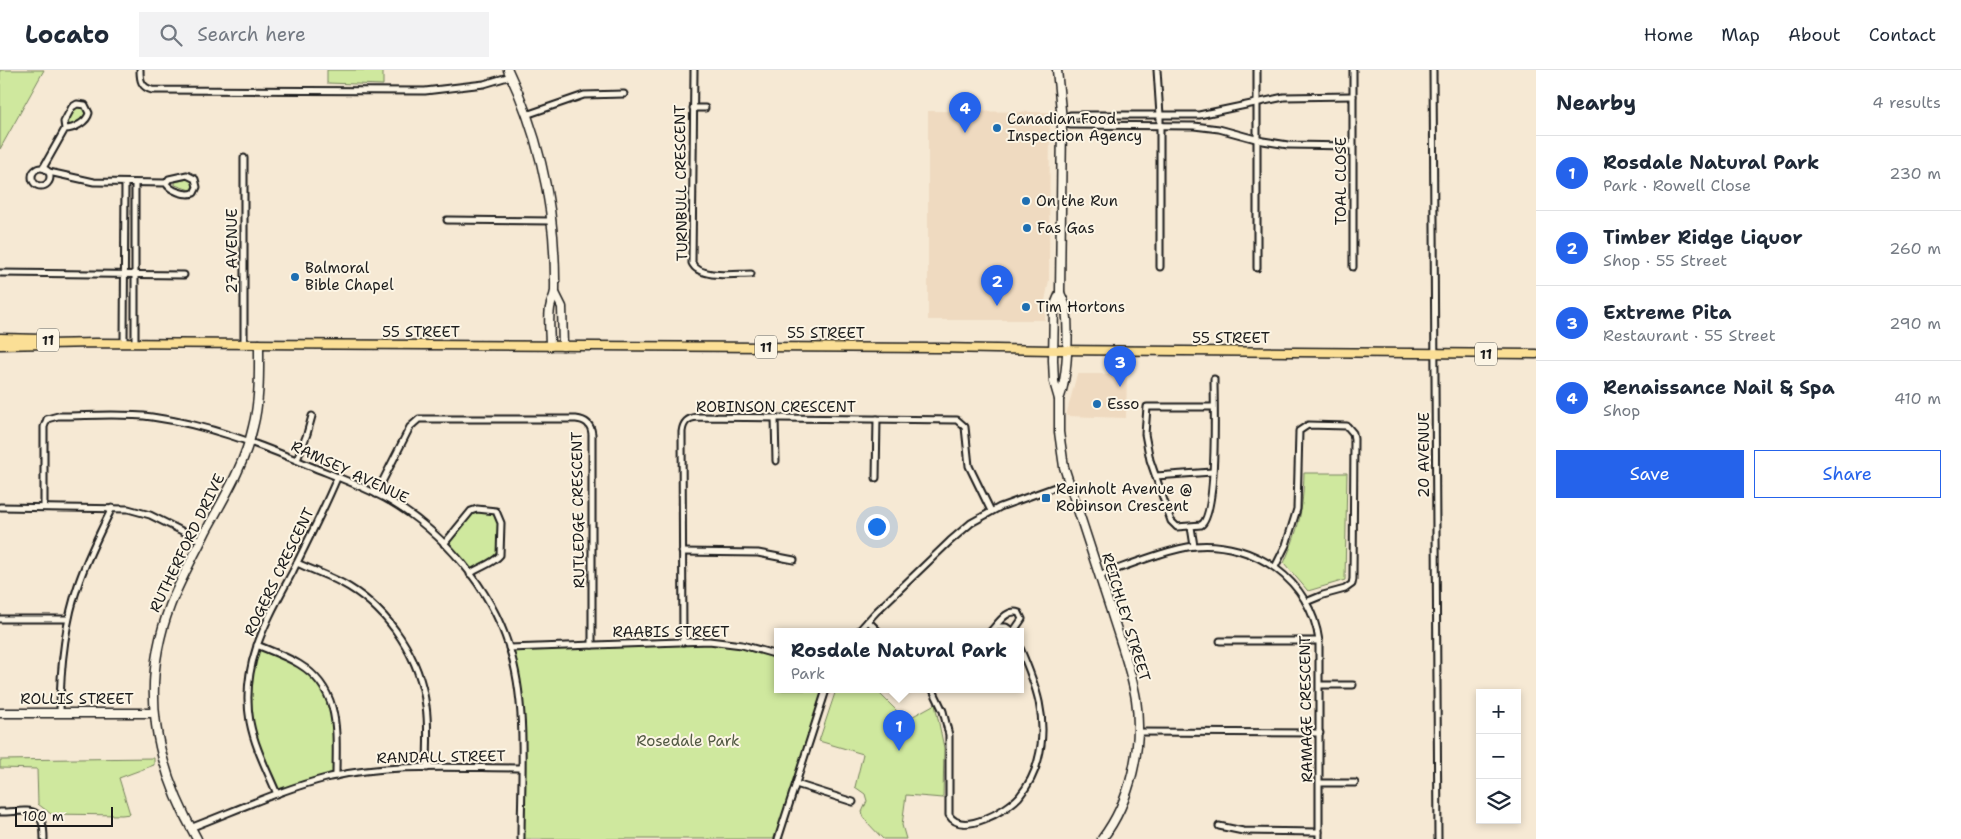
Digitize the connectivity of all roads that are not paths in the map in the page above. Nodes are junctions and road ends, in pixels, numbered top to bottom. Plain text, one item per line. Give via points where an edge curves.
1 (140, 70) edge
2 (694, 70) edge
3 (1056, 70) edge
4 (1157, 70) edge
5 (1257, 70) edge
6 (1353, 70) edge
7 (1433, 70) edge
8 (510, 73) edge
9 (624, 94) dead end
10 (1353, 96) junction
11 (1257, 102) junction
12 (693, 108) junction
13 (705, 108) dead end
14 (1208, 114) junction
15 (526, 115) junction
16 (1111, 115) junction
17 (1160, 115) junction
18 (1062, 120) junction
19 (1112, 125) junction
20 (1160, 126) junction
21 (1208, 127) junction
22 (65, 129) junction
23 (1257, 139) junction
24 (1353, 146) junction
25 (244, 158) dead end
26 (42, 168) junction
27 (49, 172) junction
28 (125, 183) junction
29 (135, 183) junction
30 (166, 183) junction
31 (447, 220) dead end
32 (552, 221) junction
33 (1160, 267) dead end
34 (1353, 267) dead end
35 (1257, 268) dead end
36 (0, 274) edge
37 (125, 274) junction
38 (135, 274) junction
39 (751, 274) dead end
40 (184, 275) dead end
41 (555, 293) junction
42 (1060, 293) junction
43 (0, 338) edge
44 (95, 343) junction
45 (124, 343) junction
46 (135, 343) junction
47 (244, 344) junction
48 (259, 344) junction
49 (0, 345) edge
50 (550, 346) junction
51 (562, 346) junction
52 (1053, 350) junction
53 (1066, 350) junction
54 (1436, 353) junction
55 (1536, 354) edge
56 (1214, 379) dead end
57 (1060, 399) junction
58 (1214, 407) junction
59 (312, 416) dead end
60 (776, 418) junction
61 (877, 419) junction
62 (250, 440) junction
63 (297, 460) junction
64 (776, 461) dead end
65 (1212, 472) junction
66 (1156, 476) junction
67 (337, 478) junction
68 (876, 478) dead end
69 (1069, 482) junction
70 (376, 494) junction
71 (0, 507) edge
72 (44, 507) junction
73 (112, 508) junction
74 (991, 511) junction
75 (1191, 527) junction
76 (202, 541) junction
77 (444, 544) junction
78 (1194, 546) junction
79 (682, 552) junction
80 (794, 560) dead end
81 (297, 563) junction
82 (1275, 567) junction
83 (470, 574) junction
84 (1100, 575) junction
85 (1306, 602) junction
86 (0, 619) edge
87 (68, 619) junction
88 (868, 621) junction
89 (996, 627) joint
90 (862, 628) edge
91 (875, 628) edge
92 (1007, 628) edge
93 (1016, 628) edge
94 (1220, 641) dead end
95 (1319, 641) junction
96 (682, 642) junction
97 (256, 645) junction
98 (592, 645) junction
99 (510, 648) junction
100 (774, 654) edge
101 (1024, 658) edge
102 (1320, 685) junction
103 (1353, 685) dead end
104 (825, 693) edge
105 (934, 693) edge
106 (0, 713) edge
107 (60, 713) junction
108 (154, 713) junction
109 (1138, 732) junction
110 (1320, 733) junction
111 (427, 768) junction
112 (521, 768) junction
113 (336, 776) junction
114 (1320, 783) junction
115 (1355, 783) dead end
116 (796, 784) junction
117 (277, 794) junction
118 (853, 802) dead end
119 (0, 812) edge
120 (1219, 826) dead end
121 (190, 828) junction
122 (1319, 832) junction
123 (44, 839) edge
124 (196, 839) edge
125 (521, 839) edge
126 (778, 839) edge
127 (1102, 839) edge
128 (1319, 839) edge
129 (1438, 839) edge

1 - 8 street via 141,83 152,90 425,91 484,84
2 - 12 street, TURNBULL CRESCENT
3 - 18 street
4 - 17 street
5 - 11 street
6 - 10 street, TOAL CLOSE
7 - 54 street, 20 AVENUE
8 - 15 street
9 - 15 street via 584,96
10 - 11 street via 1296,96
10 - 24 street, TOAL CLOSE
11 - 14 street
11 - 23 street
12 - 13 street
12 - 39 street, TURNBULL CRESCENT via 692,263 707,274
14 - 17 street
14 - 21 street
15 - 32 street via 543,167
16 - 17 street
16 - 18 street via 1070,115
16 - 19 street
17 - 20 street
18 - 19 street via 1070,125
18 - 42 street
19 - 20 street
20 - 21 street
20 - 33 street
21 - 23 street
22 - 22 street via 73,128 88,118 85,106 77,104 72,107 64,122
22 - 26 street
23 - 24 street via 1296,146
23 - 35 street
24 - 34 street, TOAL CLOSE
25 - 47 street, 27 AVENUE
26 - 27 street
26 - 27 street via 32,174 36,185 48,183 51,178
27 - 28 street via 84,181
28 - 29 street
28 - 37 street
29 - 30 street
29 - 38 street
30 - 30 street via 167,187 186,194 194,193 197,187 195,178 189,175 169,179
31 - 32 street
32 - 41 street
36 - 37 street
37 - 38 street
37 - 45 street
38 - 40 street
38 - 46 street
41 - 50 street via 550,306
41 - 51 street via 562,307
42 - 52 street, REICHLEY STREET via 1054,307
42 - 53 street, REICHLEY STREET via 1066,307
43 - 44 main road, 55 STREET / 11
44 - 45 main road, 55 STREET / 11
44 - 49 main road, 55 STREET / 11
45 - 46 main road, 55 STREET / 11
46 - 47 main road, 55 STREET / 11
47 - 48 main road, 55 STREET / 11
48 - 50 main road, 55 STREET / 11
48 - 62 street, RUTHERFORD DRIVE via 258,401
50 - 51 main road, 55 STREET / 11
51 - 52 main road, 55 STREET / 11
52 - 53 main road, 55 STREET / 11
52 - 57 street, REICHLEY STREET via 1054,382
53 - 54 main road, 55 STREET / 11
53 - 57 street, REICHLEY STREET via 1065,386
54 - 55 main road, 11
54 - 129 street, 20 AVENUE
56 - 58 street
57 - 69 street, REICHLEY STREET via 1060,443
58 - 65 street
58 - 66 street via 1146,407 1145,434
59 - 63 street
60 - 61 street, ROBINSON CRESCENT
60 - 64 street
60 - 79 street, ROBINSON CRESCENT via 697,417 685,423 682,432
61 - 68 street
61 - 74 street, ROBINSON CRESCENT via 952,419 961,422 966,430 971,470
62 - 63 street, RAMSEY AVENUE
62 - 72 street, RAMSEY AVENUE via 149,417 53,416 47,419 44,427
62 - 76 street, RUTHERFORD DRIVE
63 - 67 street, RAMSEY AVENUE
65 - 66 street
65 - 75 street via 1207,519 1203,524
66 - 75 street via 1172,524 1180,528
67 - 70 street, RAMSEY AVENUE
67 - 81 street, ROGERS CRESCENT
69 - 74 street
69 - 84 street, REICHLEY STREET
70 - 77 street, RAMSEY AVENUE via 412,515
70 - 98 street, RUTLEDGE CRESCENT via 410,427 419,419 576,419 588,422 592,434
71 - 72 street
72 - 73 street
73 - 76 street via 143,512
73 - 87 street via 84,569
74 - 88 street via 954,537
75 - 78 street
76 - 108 street, RUTHERFORD DRIVE via 177,590 164,625 155,669
77 - 83 street, RAMSEY AVENUE
77 - 83 street via 471,511 496,511 501,523 500,556
78 - 82 street, RAMAGE CRESCENT via 1237,549
78 - 84 street, RAMAGE CRESCENT
79 - 80 street via 758,552
79 - 96 street, ROBINSON CRESCENT
81 - 97 street, ROGERS CRESCENT
81 - 111 street via 339,581 361,595 383,615 400,637 412,658 424,693
82 - 85 street, RAMAGE CRESCENT via 1292,582
82 - 85 street via 1297,509 1299,431 1308,425 1347,426 1354,439 1352,584
83 - 99 street, RAMSEY AVENUE via 490,604
84 - 109 street, REICHLEY STREET via 1130,673
85 - 95 street, RAMAGE CRESCENT
86 - 87 street
87 - 107 street via 61,665
88 - 90 street
88 - 91 street
89 - 92 street
89 - 93 street via 1008,613 1016,612 1022,619
94 - 95 street
95 - 102 street, RAMAGE CRESCENT
96 - 98 street, RAABIS STREET
96 - 100 street, RAABIS STREET via 730,643
97 - 113 street via 302,666 327,692 336,721
97 - 117 street, ROGERS CRESCENT via 248,688 250,720 258,753
98 - 99 street, RAABIS STREET
99 - 112 street, RAMSEY AVENUE via 520,702
101 - 105 street via 1040,698 1040,751 1035,771 1024,790 998,813 964,824 954,821 949,815 948,735 943,711
102 - 103 street
102 - 110 street, RAMAGE CRESCENT
104 - 116 street
106 - 107 street, ROLLIS STREET
107 - 108 street, ROLLIS STREET
108 - 121 street, RUTHERFORD DRIVE via 164,768
109 - 110 street
109 - 127 street, REICHLEY STREET via 1127,790
110 - 114 street, RAMAGE CRESCENT
111 - 112 street, RANDALL STREET
111 - 113 street, RANDALL STREET via 382,769
112 - 125 street, RAMSEY AVENUE
113 - 117 street, RANDALL STREET
114 - 115 street
114 - 122 street, RAMAGE CRESCENT
116 - 118 street
116 - 126 street
117 - 121 street, RANDALL STREET
119 - 123 street via 38,814 43,820
120 - 122 street via 1243,831
121 - 124 street, RUTHERFORD DRIVE
122 - 128 street, RAMAGE CRESCENT

